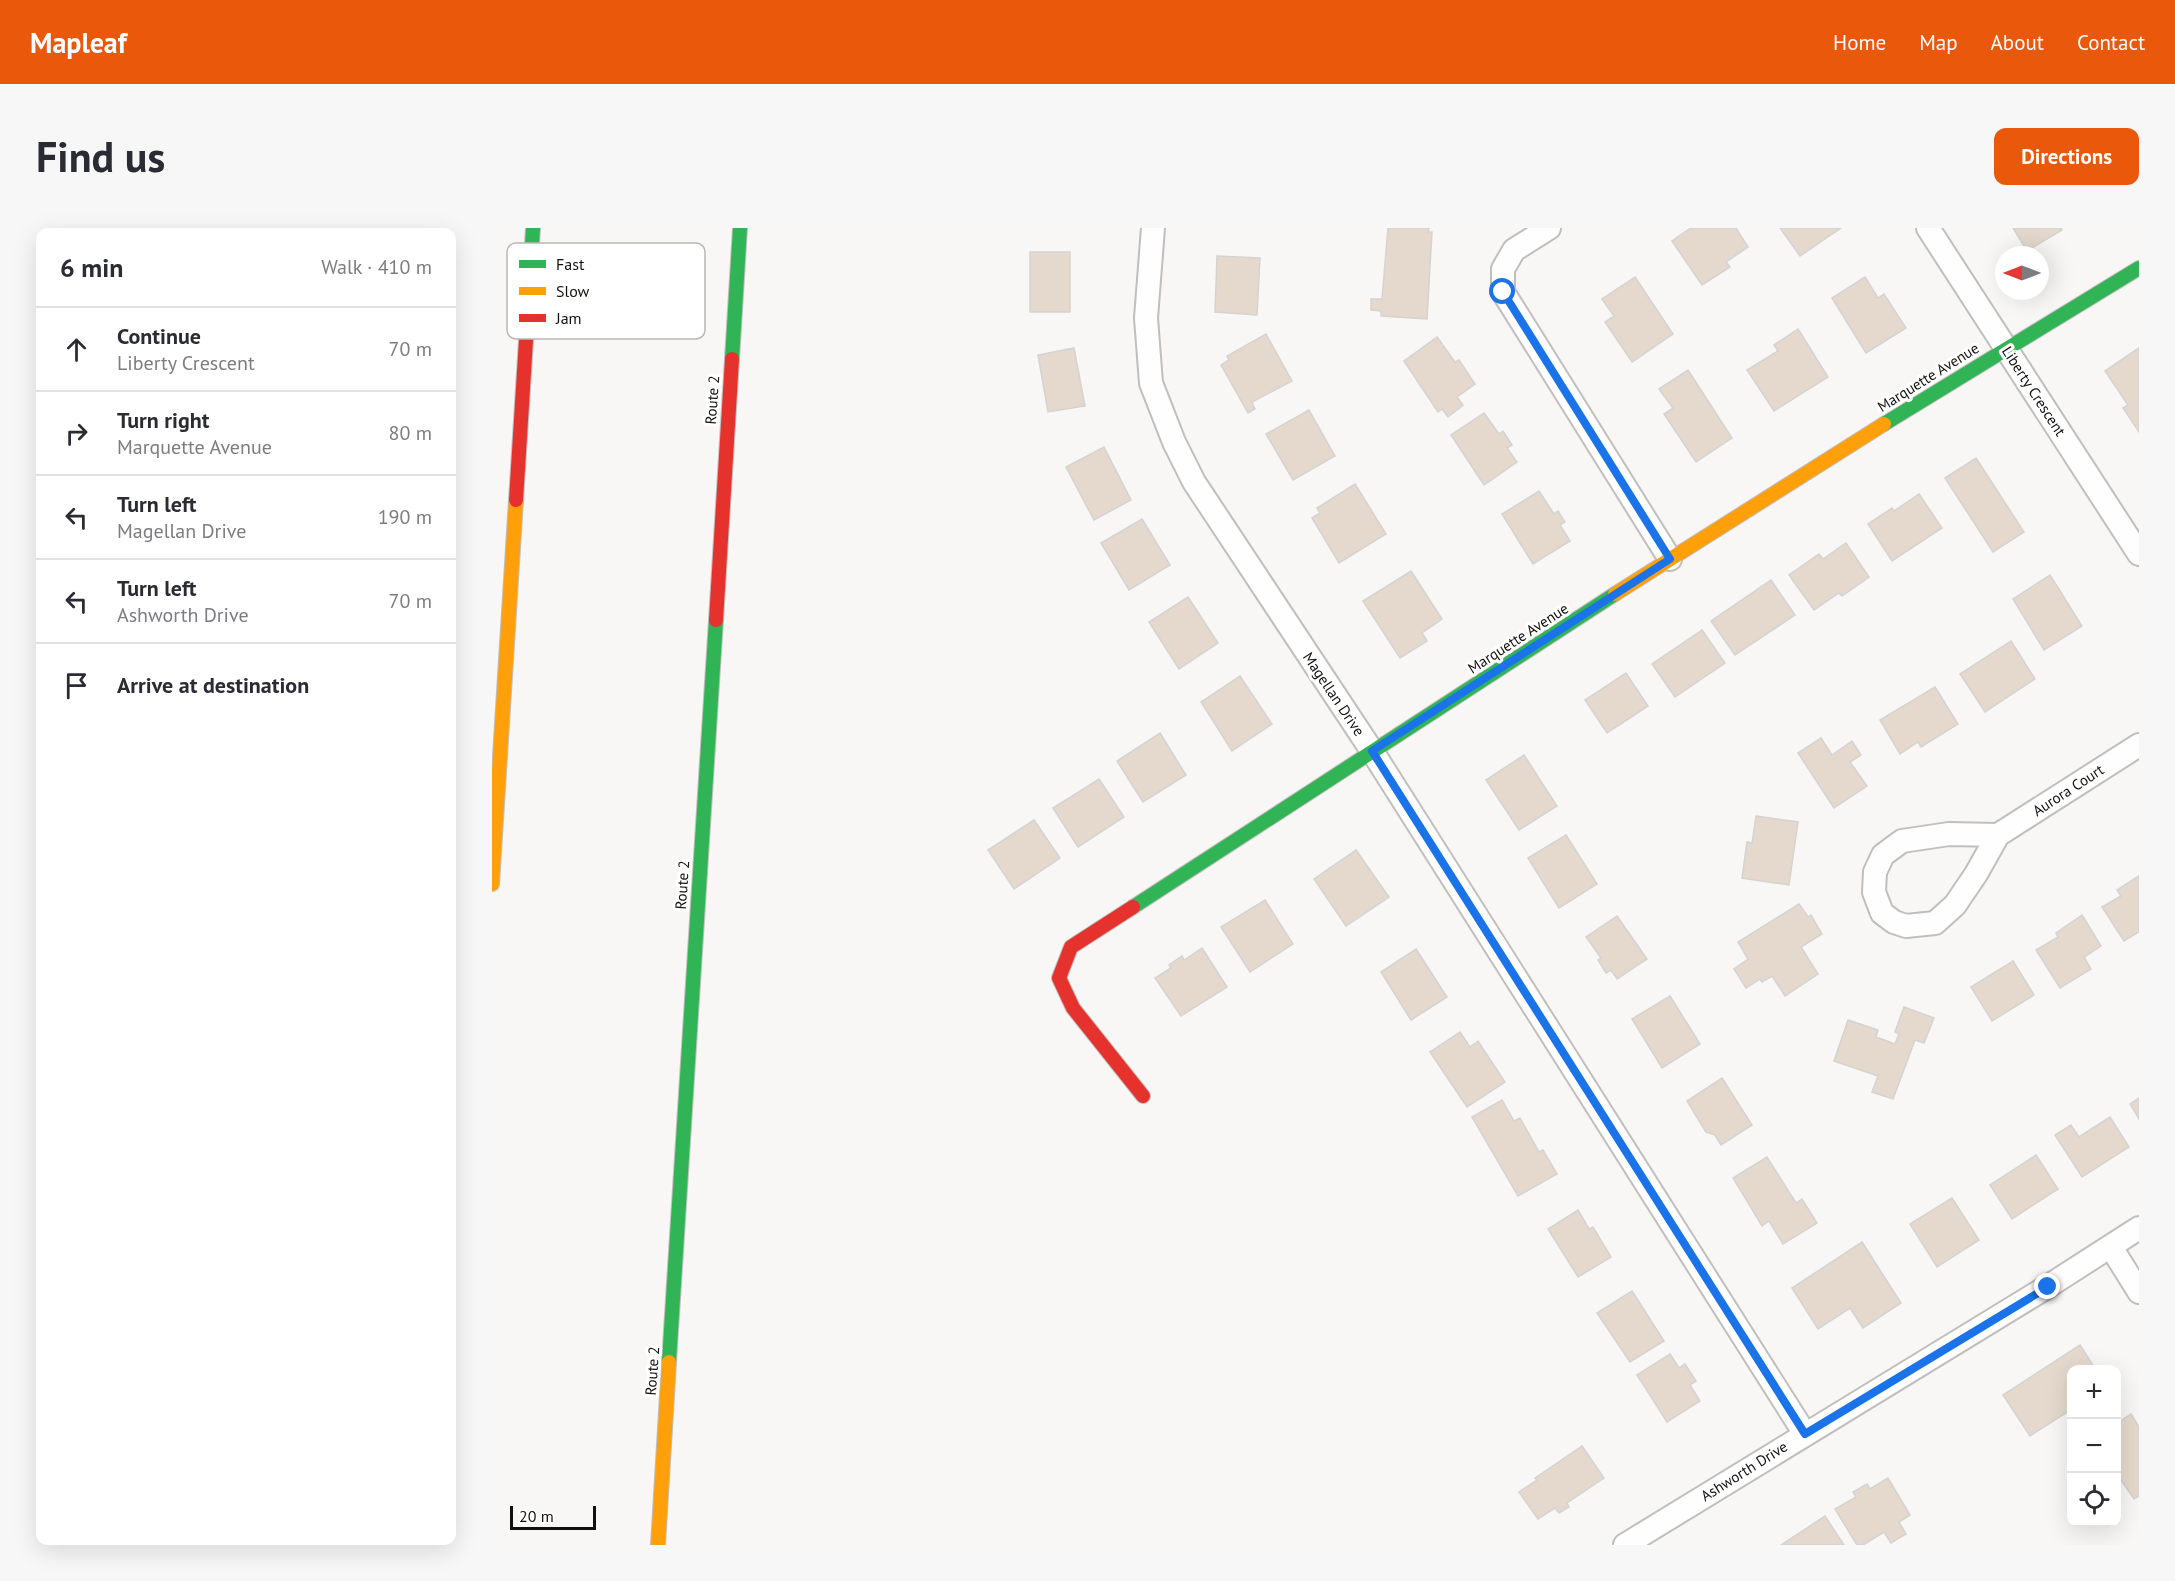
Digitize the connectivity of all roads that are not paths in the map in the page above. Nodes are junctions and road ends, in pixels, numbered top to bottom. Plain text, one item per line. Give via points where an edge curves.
1 (533, 228) edge
2 (740, 228) edge
3 (1153, 228) edge
4 (1549, 228) edge
5 (1928, 228) edge
6 (532, 243) edge
7 (2139, 268) edge
8 (526, 339) edge
9 (2005, 348) junction
10 (2139, 554) edge
11 (1670, 559) junction
12 (2139, 744) edge
13 (1372, 751) junction
14 (1998, 835) junction
15 (492, 884) edge
16 (1143, 1096) dead end
17 (2139, 1228) edge
18 (2111, 1247) junction
19 (2139, 1292) edge
20 (1805, 1434) junction
21 (658, 1545) edge
22 (1625, 1545) edge

1 - 6 main road
2 - 21 main road, Route 2
3 - 13 street, Magellan Drive via 1146,318 1151,383 1174,442 1194,482
4 - 11 street via 1514,250 1503,269 1503,292
5 - 9 street, Liberty Crescent
7 - 9 main road, Marquette Avenue
8 - 15 main road
9 - 10 street, Liberty Crescent
9 - 11 main road, Marquette Avenue
11 - 13 main road, Marquette Avenue
12 - 14 street, Aurora Court
13 - 16 main road, Marquette Avenue via 1071,947 1059,978 1072,1008
13 - 20 street, Magellan Drive
14 - 14 street, Aurora Court via 1949,834 1902,841 1883,855 1875,872 1874,892 1882,913 1906,926 1935,923 1955,905
17 - 18 street, Ashworth Drive
18 - 19 street
18 - 20 street, Ashworth Drive
20 - 22 street, Ashworth Drive

